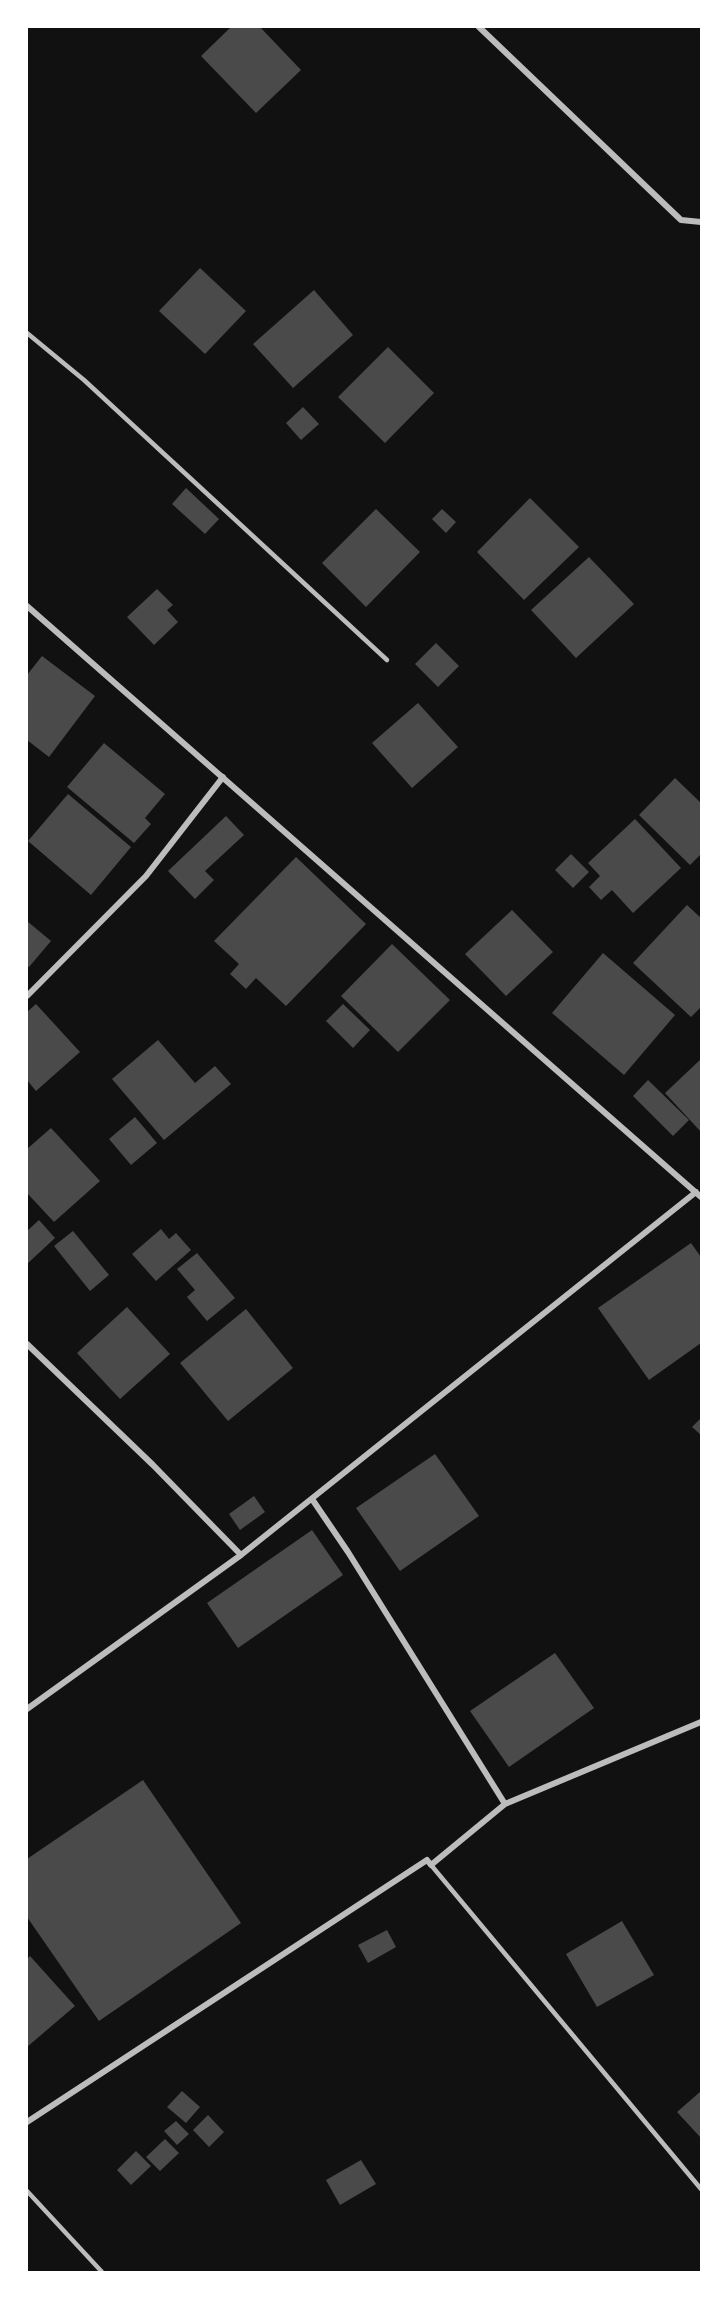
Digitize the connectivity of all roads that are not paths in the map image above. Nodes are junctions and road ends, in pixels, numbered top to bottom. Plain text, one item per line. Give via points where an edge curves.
1 (479, 27) edge
2 (701, 222) edge
3 (27, 333) edge
4 (27, 606) edge
5 (387, 660) dead end
6 (223, 777) junction
7 (27, 996) edge
8 (699, 1195) edge
9 (27, 1344) edge
10 (312, 1499) junction
11 (241, 1555) junction
12 (27, 1708) edge
13 (701, 1722) edge
14 (505, 1804) junction
15 (431, 1865) junction
16 (27, 2122) edge
17 (701, 2189) edge
18 (27, 2191) edge
19 (102, 2272) edge

1 - 2 street via 681,220
3 - 5 lane via 84,380
4 - 6 street
6 - 7 street via 146,876
6 - 8 street
8 - 10 street
9 - 11 street
10 - 11 street
10 - 14 street
11 - 12 street
13 - 14 street
14 - 15 street
15 - 16 street via 427,1860
15 - 17 lane
18 - 19 lane

